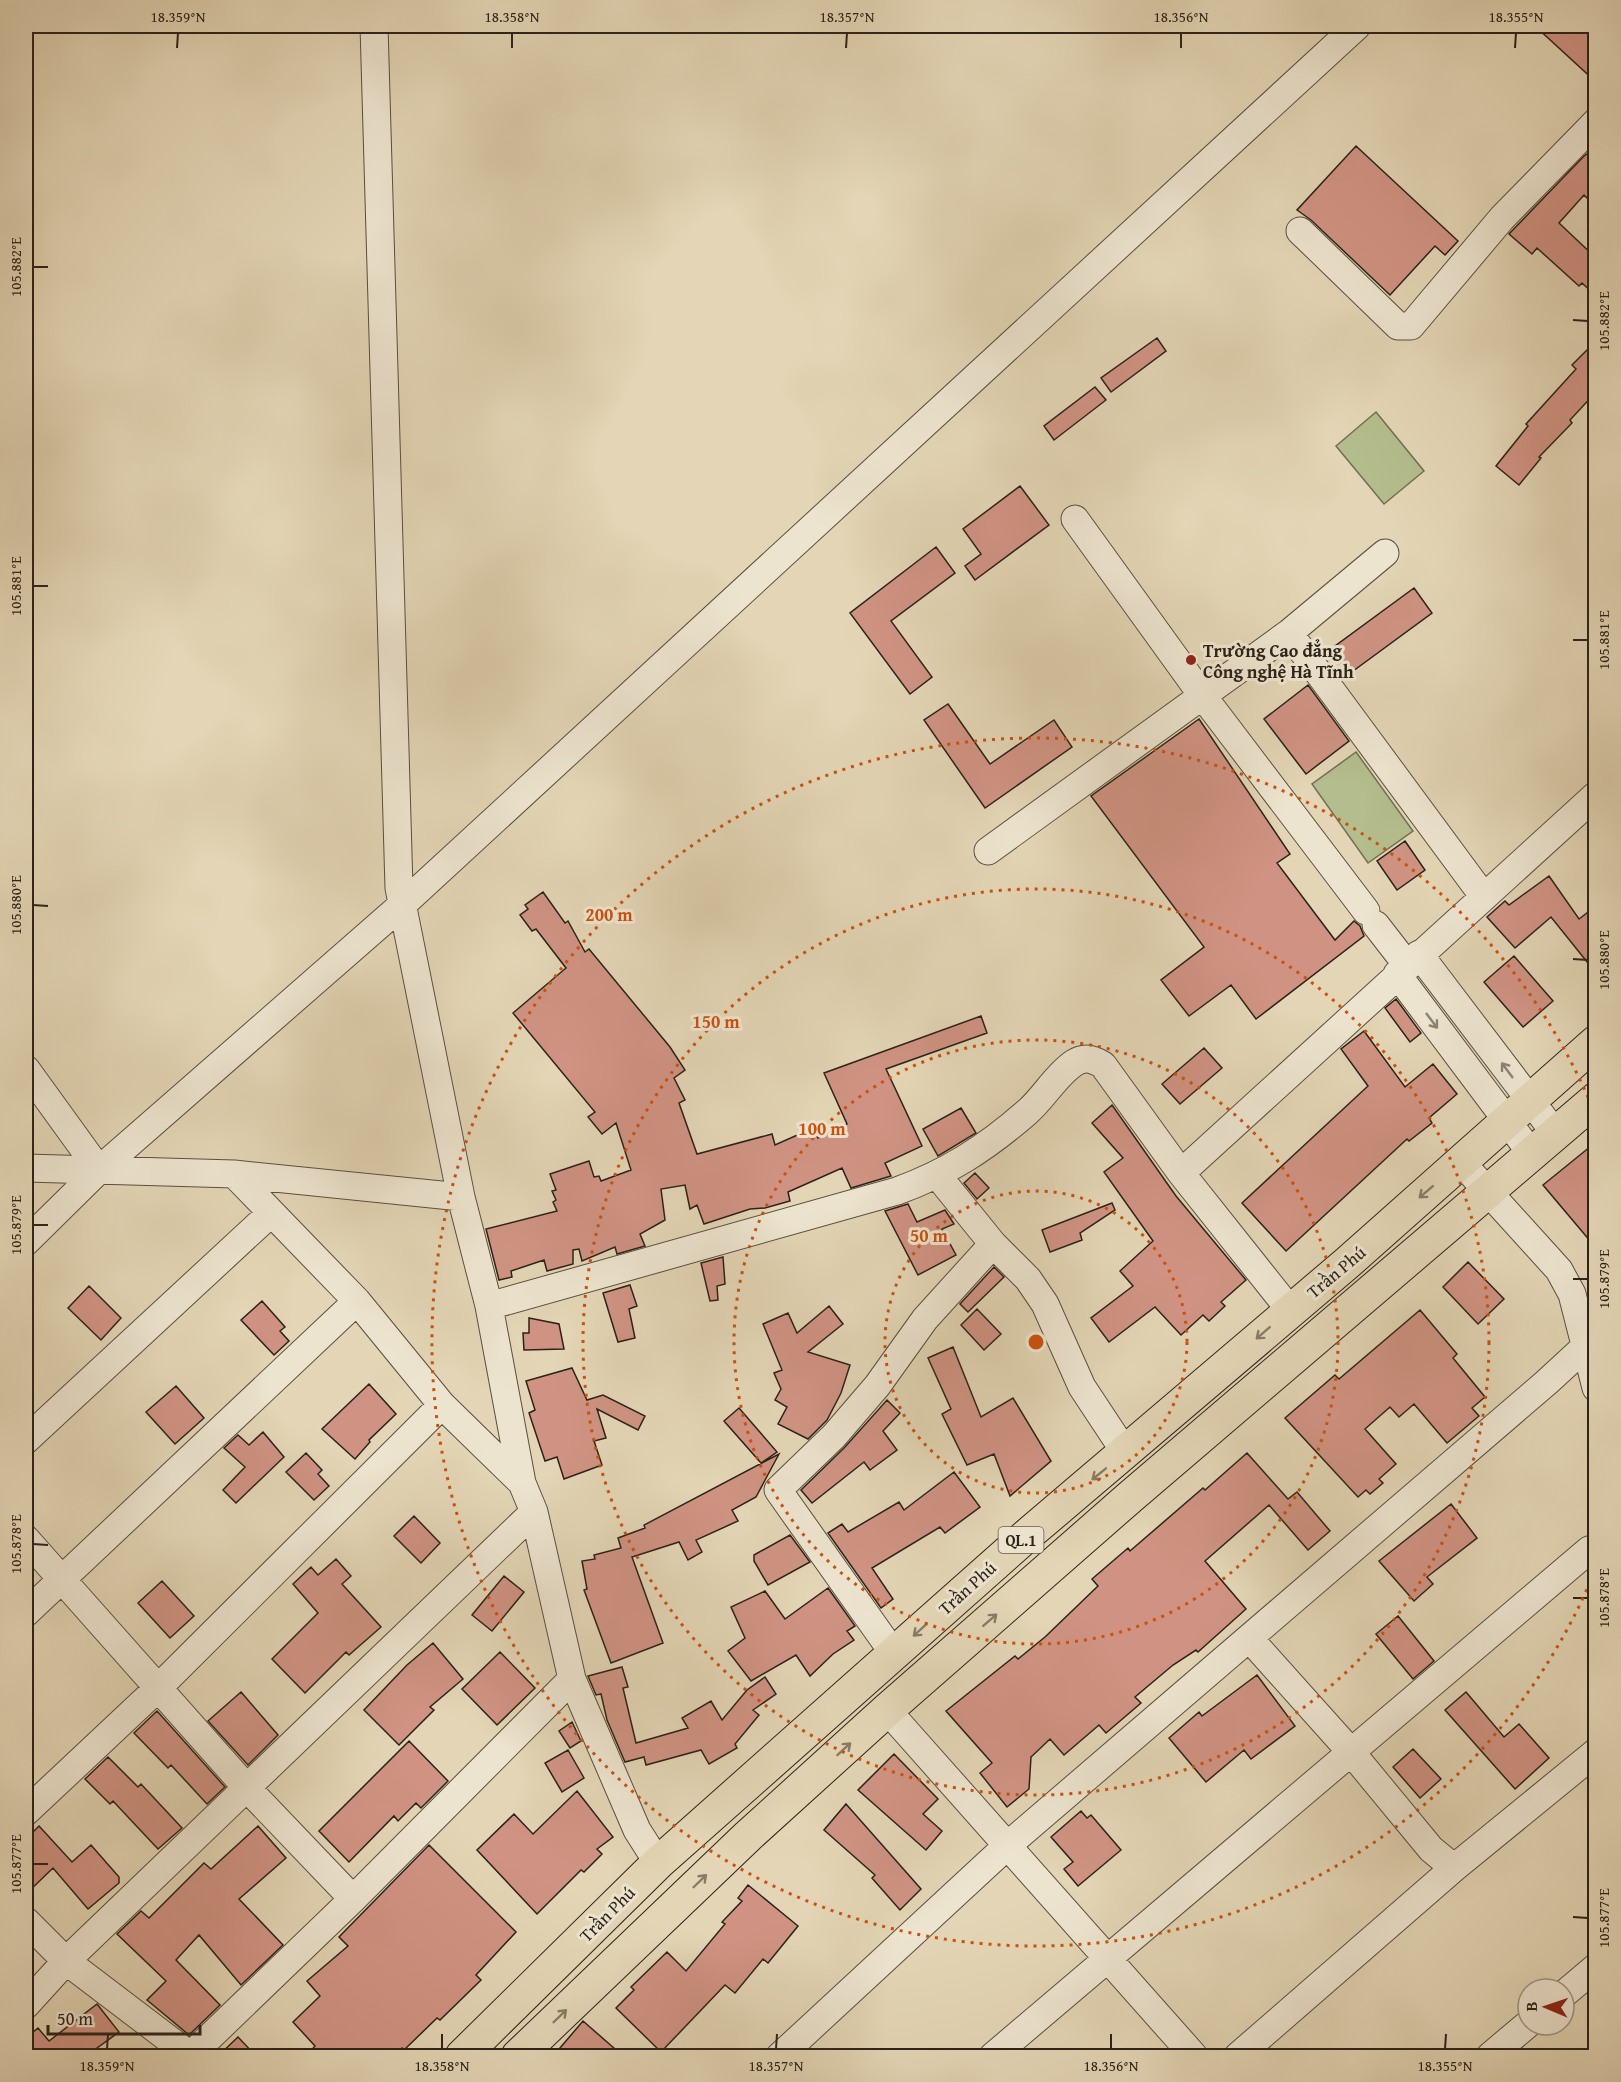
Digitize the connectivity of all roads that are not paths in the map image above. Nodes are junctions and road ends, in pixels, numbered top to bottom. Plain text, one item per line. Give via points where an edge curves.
1 (374, 26) edge
2 (1357, 26) edge
3 (1596, 122) edge
4 (1300, 231) dead end
5 (1075, 519) dead end
6 (1385, 553) dead end
7 (1289, 633) junction
8 (1202, 695) junction
9 (1596, 795) edge
10 (988, 850) dead end
11 (1484, 897) junction
12 (402, 906) junction
13 (1408, 964) junction
14 (1596, 1042) edge
15 (26, 1069) edge
16 (1596, 1099) edge
17 (1519, 1112) junction
18 (1543, 1143) junction
19 (1461, 1162) junction
20 (26, 1168) edge
21 (99, 1170) junction
22 (1181, 1173) junction
23 (234, 1174) junction
24 (938, 1176) junction
25 (1487, 1193) junction
26 (461, 1197) junction
27 (270, 1214) junction
28 (26, 1242) edge
29 (993, 1244) junction
30 (357, 1301) junction
31 (489, 1306) junction
32 (1290, 1310) junction
33 (1586, 1346) junction
34 (1596, 1388) edge
35 (442, 1405) junction
36 (26, 1440) edge
37 (1125, 1452) junction
38 (522, 1483) junction
39 (534, 1512) junction
40 (26, 1539) edge
41 (1596, 1548) edge
42 (64, 1579) junction
43 (26, 1613) edge
44 (1249, 1638) junction
45 (894, 1654) junction
46 (572, 1679) junction
47 (159, 1687) junction
48 (887, 1710) junction
49 (1351, 1752) junction
50 (1596, 1752) edge
51 (246, 1787) junction
52 (26, 1812) edge
53 (1008, 1845) junction
54 (658, 1863) junction
55 (1454, 1868) junction
56 (353, 1899) junction
57 (26, 1921) edge
58 (1108, 1958) junction
59 (66, 1961) junction
60 (1596, 1967) edge
61 (1576, 1984) edge
62 (26, 2005) edge
63 (1516, 2034) edge
64 (785, 2055) edge
65 (190, 2056) edge
66 (462, 2056) edge
67 (518, 2056) edge
68 (993, 2056) edge
69 (1194, 2056) edge
70 (1238, 2056) edge
71 (1490, 2056) edge

1 - 12 street via 398,876
2 - 12 street
3 - 4 street via 1502,218 1411,326 1398,326
5 - 8 street
6 - 7 street
7 - 8 street
7 - 11 street
8 - 10 street
8 - 13 street
9 - 11 street
11 - 13 street
12 - 21 street
12 - 26 street
13 - 17 street
13 - 22 street
14 - 17 main road, Trần Phú / QL.1
15 - 21 street
16 - 18 main road, QL.1
17 - 18 street
17 - 19 main road, Trần Phú / QL.1
18 - 25 main road, QL.1
19 - 25 street
19 -> 32 main road, Trần Phú / QL.1
20 - 21 street
21 - 23 street
21 - 28 street
22 - 24 street via 1103,1065 1083,1059 1073,1064 1027,1113
22 - 32 street
23 - 26 street
23 - 27 street
24 - 29 street
24 - 31 street
25 - 33 street via 1559,1270 1572,1294
48 -> 25 main road, QL.1
26 - 31 street
27 - 30 street
27 - 36 street
29 - 37 street via 1028,1279 1045,1305 1082,1387
29 - 45 street via 925,1318 877,1386 834,1436 778,1490
30 - 35 street
30 - 42 street
31 - 38 street
32 -> 37 main road, Trần Phú / QL.1
33 - 34 street
33 - 44 street
35 - 38 street
35 - 47 street
37 -> 45 main road, Trần Phú / QL.1
38 - 39 street
39 - 46 street
39 - 51 street
40 - 42 street
41 - 49 street
42 - 43 street
42 - 47 street
44 - 49 street
44 - 53 street
45 - 54 main road, Trần Phú / QL.1
46 - 54 street via 637,1830
46 - 56 street
47 - 51 street
47 - 52 street
48 - 53 street
67 -> 48 main road, QL.1 via 748,1836
49 - 55 street via 1431,1850
49 - 58 street
50 - 55 street
51 - 56 street
51 - 59 street
53 - 58 street
53 - 64 street
54 - 66 main road, Trần Phú / QL.1
55 - 70 street
56 - 65 street
57 - 59 street
58 - 68 street
58 - 69 street
59 - 62 street
59 - 65 street
60 - 61 street
63 - 71 street

